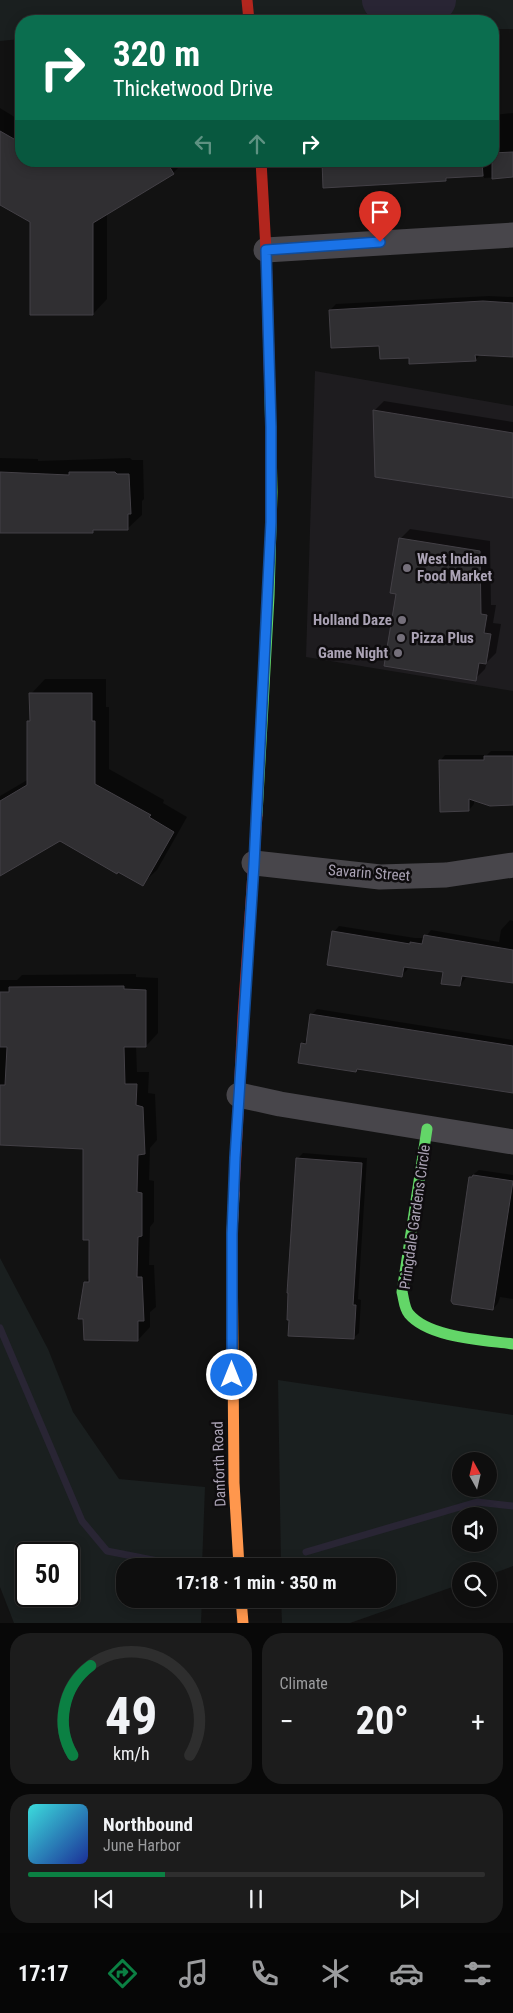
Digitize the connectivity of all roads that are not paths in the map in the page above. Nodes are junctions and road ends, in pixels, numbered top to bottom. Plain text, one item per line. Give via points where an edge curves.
1 (247, 0) edge
2 (248, 15) edge
3 (261, 167) edge
4 (513, 236) edge
5 (266, 250) junction
6 (254, 864) junction
7 (513, 865) edge
8 (239, 1095) junction
9 (427, 1129) junction
10 (513, 1142) edge
11 (513, 1344) edge
12 (239, 1558) edge
13 (242, 1608) edge
14 (243, 1623) edge

1 - 2 main road
3 - 5 main road, Danforth Road
4 - 5 street
5 - 6 main road, Danforth Road via 272,492
6 - 7 street, Savarin Street via 380,877 446,875
6 - 8 main road, Danforth Road
8 - 9 street, Pringdale Gardens Circle
8 - 12 main road, Danforth Road via 232,1234 234,1483
9 - 10 street, Pringdale Gardens Circle
9 - 11 main road, Pringdale Gardens Circle via 402,1292 409,1314 436,1332
13 - 14 main road

